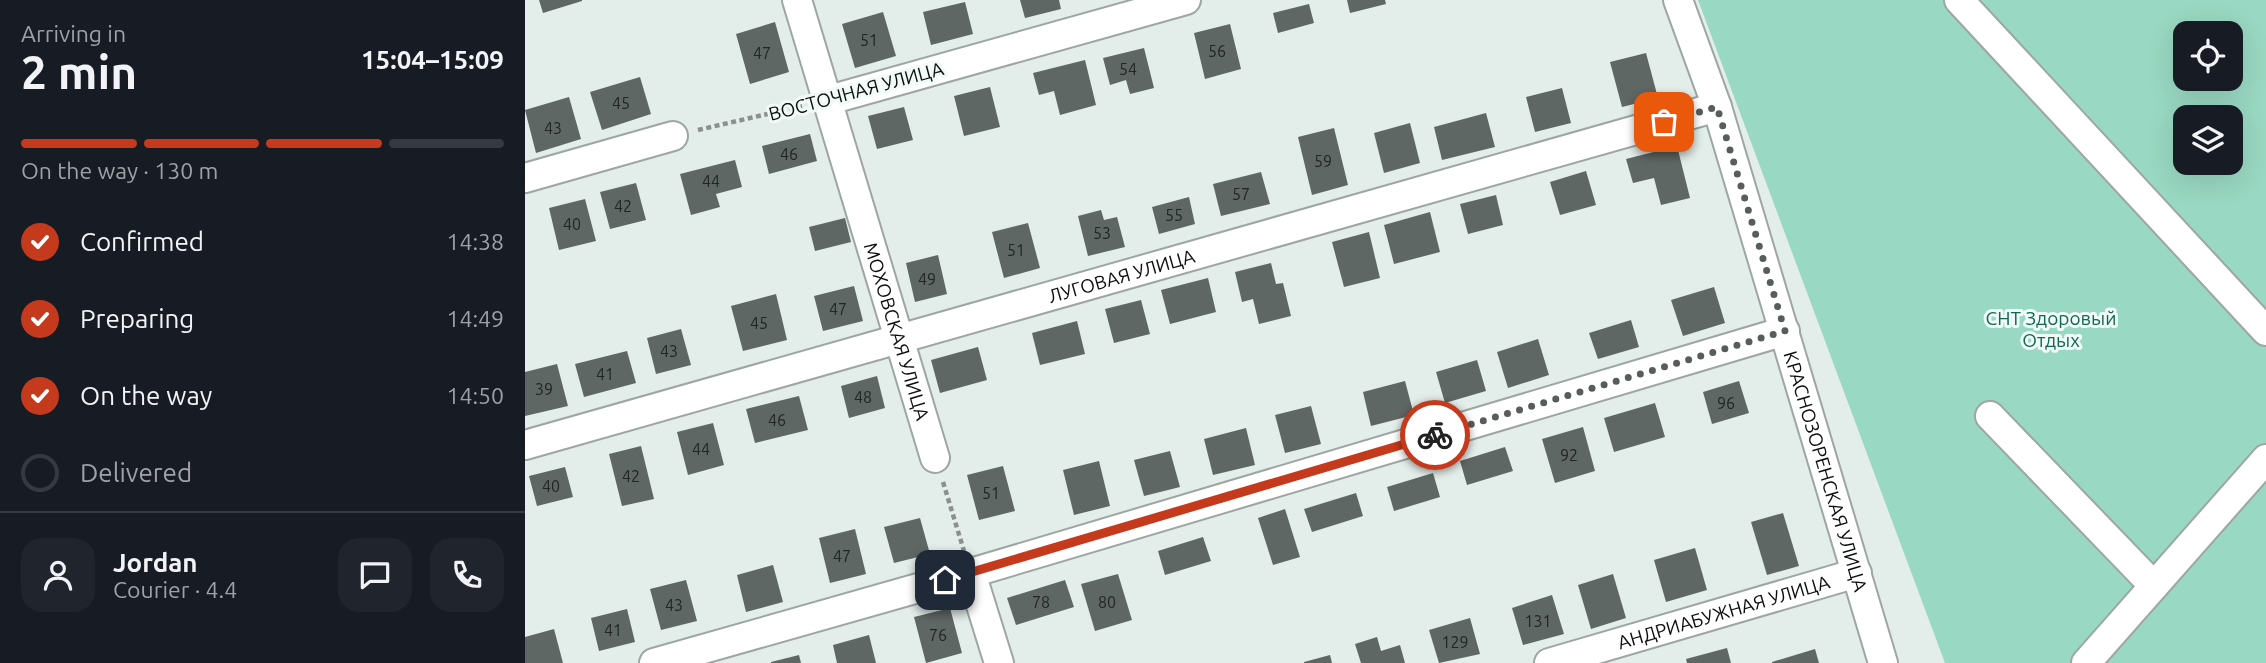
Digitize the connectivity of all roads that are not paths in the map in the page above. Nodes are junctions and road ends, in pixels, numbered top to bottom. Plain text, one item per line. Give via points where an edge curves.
1 (797, 0) edge
2 (1186, 0) edge
3 (1678, 0) edge
4 (1959, 0) edge
5 (829, 100) junction
6 (1717, 107) junction
7 (673, 136) road end
8 (525, 178) edge
9 (1785, 331) junction
10 (2266, 331) edge
11 (898, 340) junction
12 (1990, 416) dead end
13 (525, 445) edge
14 (935, 458) road end
15 (2266, 459) edge
16 (971, 573) junction
17 (1857, 573) junction
18 (2154, 586) junction
19 (654, 663) edge
20 (999, 663) edge
21 (1549, 663) edge
22 (1884, 663) edge
23 (2086, 663) edge

1 - 5 street, МОХОВСКАЯ УЛИЦА
2 - 5 street, ВОСТОЧНАЯ УЛИЦА
3 - 6 street, КРАСНОЗОРЕНСКАЯ УЛИЦА
4 - 10 street
5 - 11 street, МОХОВСКАЯ УЛИЦА
6 - 9 street, КРАСНОЗОРЕНСКАЯ УЛИЦА
6 - 11 street, ЛУГОВАЯ УЛИЦА
7 - 8 street
9 - 16 street
9 - 17 street, КРАСНОЗОРЕНСКАЯ УЛИЦА
11 - 13 street, ЛУГОВАЯ УЛИЦА
11 - 14 street, МОХОВСКАЯ УЛИЦА
12 - 18 street
15 - 18 street
16 - 19 street
16 - 20 street
17 - 21 street, АНДРИАБУЖНАЯ УЛИЦА
17 - 22 street, КРАСНОЗОРЕНСКАЯ УЛИЦА
18 - 23 street

